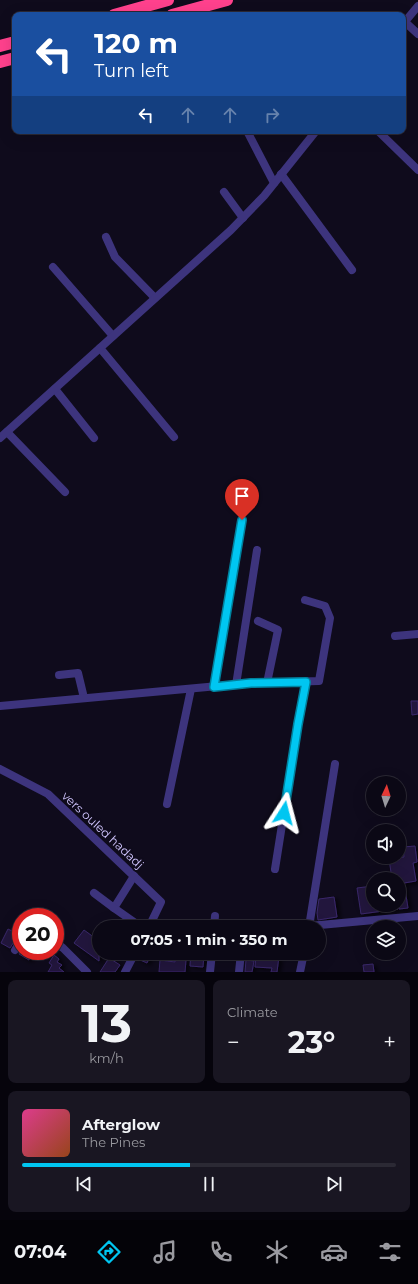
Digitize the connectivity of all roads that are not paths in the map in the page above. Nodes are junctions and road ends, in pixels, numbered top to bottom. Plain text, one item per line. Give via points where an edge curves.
1 (168, 0) edge
2 (227, 0) edge
3 (418, 6) edge
4 (205, 11) edge
5 (125, 12) edge
6 (406, 21) edge
7 (406, 25) edge
8 (418, 34) edge
9 (12, 43) edge
10 (0, 46) edge
11 (12, 59) edge
12 (0, 62) edge
13 (248, 134) edge
14 (314, 134) edge
15 (381, 134) edge
16 (418, 170) edge
17 (281, 174) junction
18 (274, 183) junction
19 (224, 192) dead end
20 (242, 218) junction
21 (106, 237) dead end
22 (53, 267) dead end
23 (352, 270) dead end
24 (155, 298) junction
25 (113, 336) junction
26 (100, 348) junction
27 (55, 389) junction
28 (7, 432) junction
29 (174, 437) dead end
30 (0, 438) edge
31 (94, 438) dead end
32 (65, 492) dead end
33 (242, 520) dead end
34 (256, 550) dead end
35 (305, 600) dead end
36 (258, 621) dead end
37 (418, 634) edge
38 (396, 636) dead end
39 (59, 675) dead end
40 (306, 682) junction
41 (267, 683) junction
42 (236, 685) junction
43 (214, 687) junction
44 (191, 689) junction
45 (84, 698) junction
46 (0, 706) edge
47 (335, 764) dead end
48 (0, 769) edge
49 (167, 804) dead end
50 (275, 869) dead end
51 (134, 876) junction
52 (94, 893) dead end
53 (114, 908) junction
54 (215, 916) dead end
55 (418, 916) edge
56 (131, 920) edge
57 (153, 920) edge
58 (215, 920) edge
59 (310, 920) edge
60 (326, 924) edge
61 (64, 949) edge
62 (132, 960) edge
63 (211, 960) edge
64 (240, 960) edge
65 (303, 960) edge
66 (87, 972) edge
67 (125, 972) edge
68 (210, 972) edge
69 (239, 972) edge
70 (300, 972) edge

1 - 5 highway
2 - 4 highway
3 - 6 street
7 - 8 street
9 - 10 highway
11 - 12 highway
13 - 18 street
14 - 17 street
15 - 16 street
17 - 18 street
17 - 23 street
18 - 20 street
19 - 20 street
20 - 24 street
21 - 24 street via 115,257
22 - 25 street
24 - 25 street
25 - 26 street
26 - 27 street
26 - 29 street
27 - 28 street
27 - 31 street
28 - 30 street
28 - 32 street
33 - 43 street
34 - 42 street
35 - 40 street via 325,606 330,618 319,681
36 - 41 street via 278,630
37 - 38 street
39 - 45 street via 78,673
40 - 41 street
40 - 50 street
41 - 42 street
42 - 43 street
43 - 44 street
44 - 45 street
44 - 49 street
45 - 46 street
47 - 59 street
48 - 51 street, vers ouled hadadj via 48,794
51 - 53 street
51 - 57 street, vers ouled hadadj via 161,902
52 - 53 street
53 - 56 street
54 - 58 street
55 - 60 street
61 - 66 street
62 - 67 street
63 - 68 street
64 - 69 street
65 - 70 street

